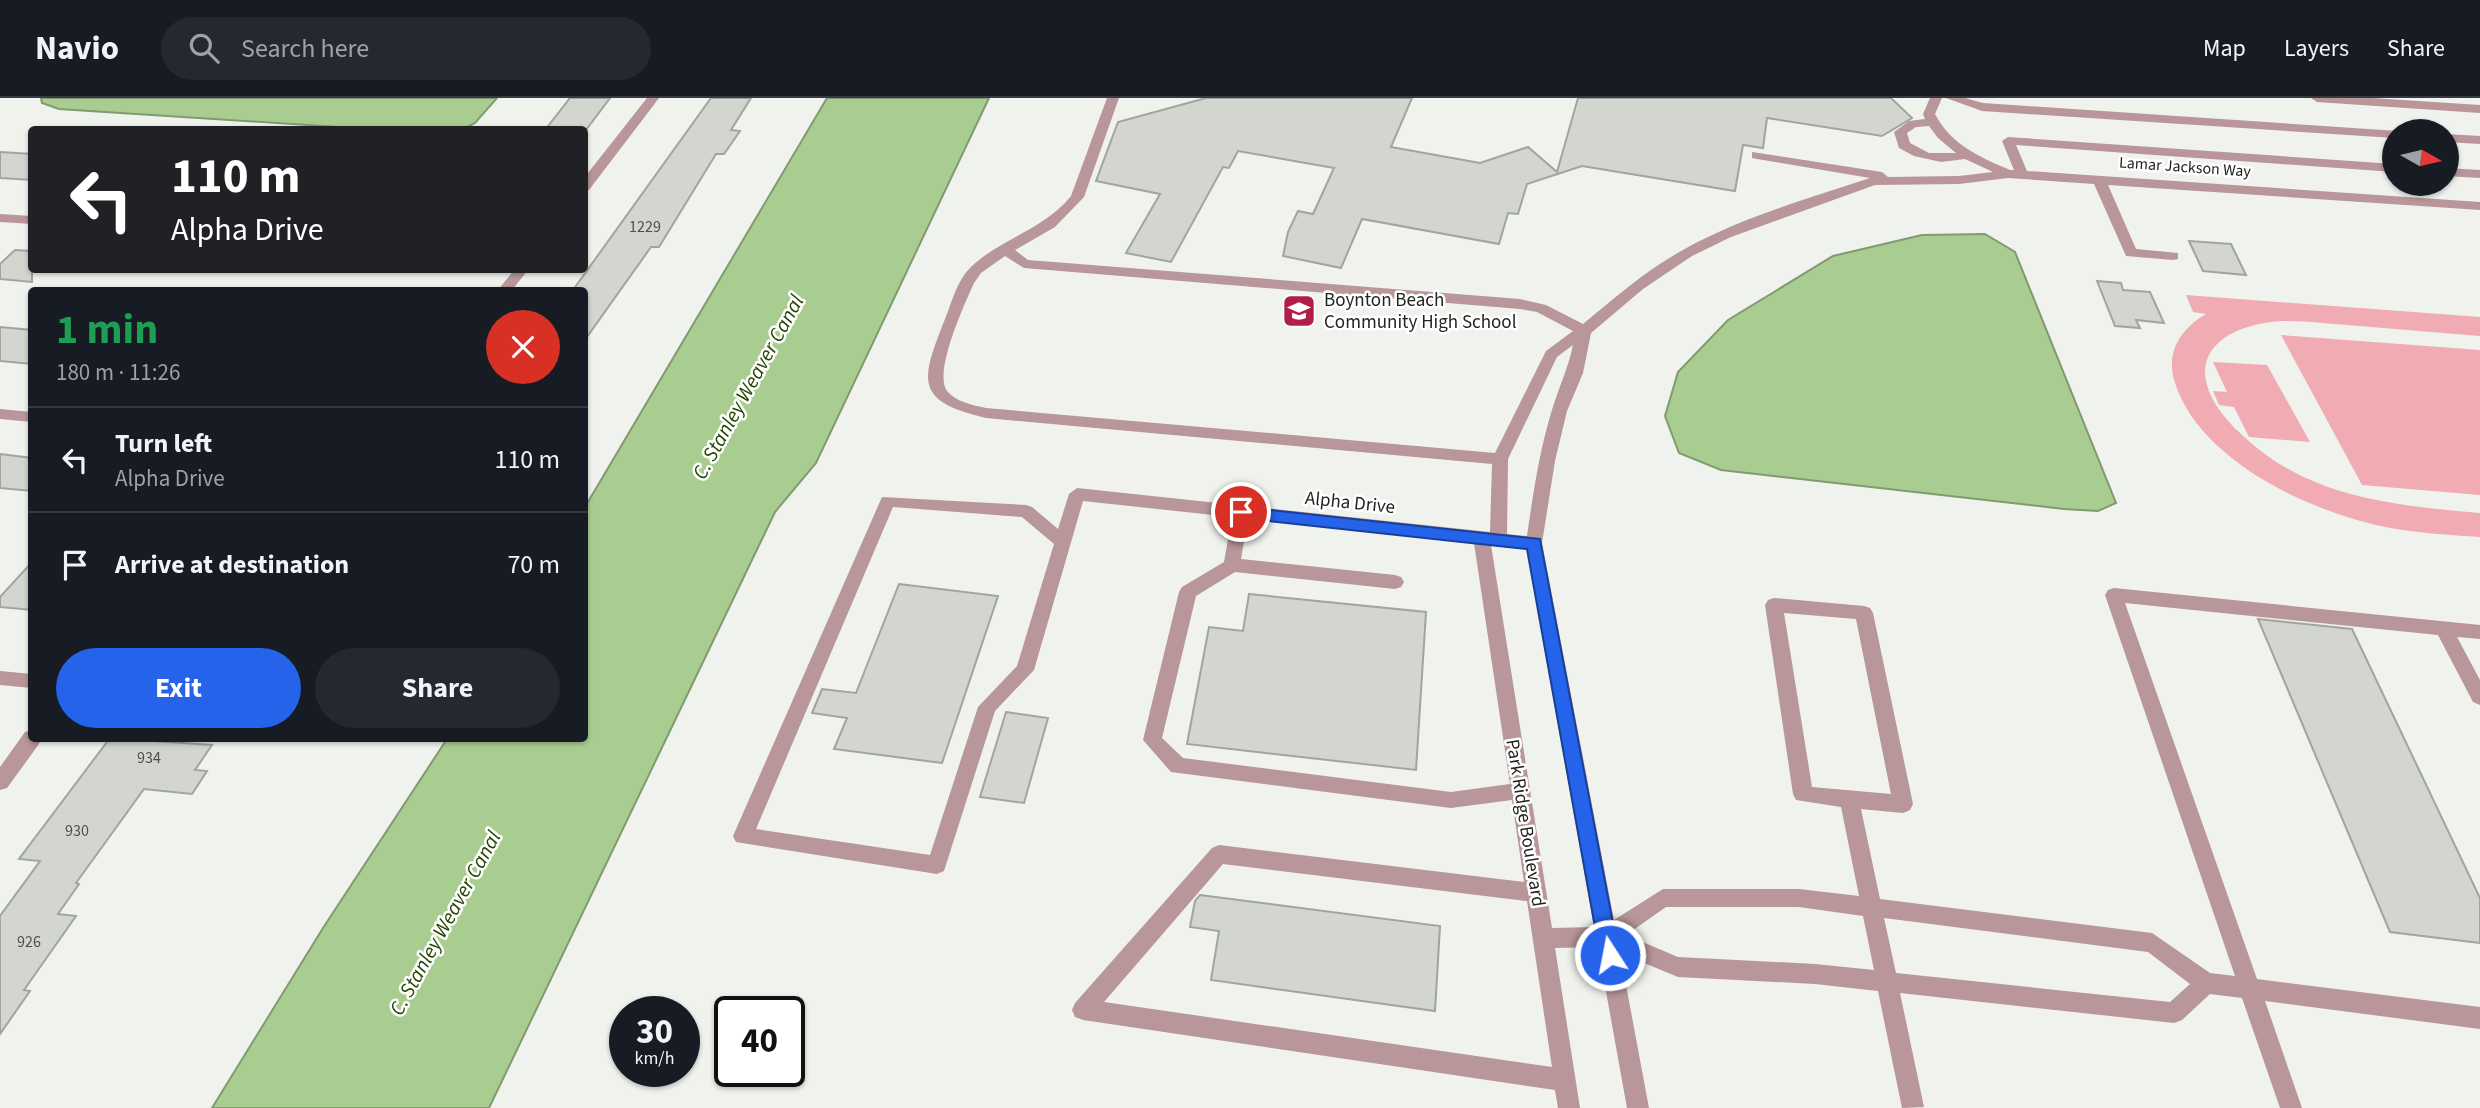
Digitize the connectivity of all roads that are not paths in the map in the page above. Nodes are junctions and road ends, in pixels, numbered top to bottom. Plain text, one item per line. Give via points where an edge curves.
1 (653, 98) edge
2 (1113, 98) edge
3 (1936, 98) edge
4 (1952, 98) edge
5 (2317, 98) edge
6 (2480, 109) edge
7 (1932, 122) junction
8 (2382, 133) edge
9 (2459, 139) edge
10 (2480, 140) edge
11 (1757, 155) dead end
12 (1965, 155) junction
13 (2382, 167) edge
14 (2459, 173) edge
15 (2015, 174) junction
16 (2480, 174) edge
17 (1903, 179) junction
18 (2099, 179) junction
19 (588, 182) edge
20 (2480, 206) edge
21 (0, 218) edge
22 (28, 220) edge
23 (1006, 250) junction
24 (2173, 256) dead end
25 (519, 273) edge
26 (507, 287) edge
27 (1584, 331) junction
28 (0, 414) edge
29 (28, 417) edge
30 (1500, 459) junction
31 (1241, 512) junction
32 (1490, 539) junction
33 (1062, 542) junction
34 (1534, 544) junction
35 (1232, 565) junction
36 (1395, 582) dead end
37 (2443, 628) junction
38 (2480, 632) edge
39 (0, 678) edge
40 (28, 681) edge
41 (2480, 697) edge
42 (29, 742) edge
43 (0, 782) edge
44 (1519, 790) junction
45 (1849, 799) junction
46 (1536, 893) junction
47 (1871, 906) junction
48 (1606, 937) junction
49 (1544, 938) junction
50 (1887, 982) junction
51 (2206, 984) junction
52 (2250, 989) junction
53 (2480, 1018) edge
54 (1565, 1080) junction
55 (1913, 1107) edge
56 (1569, 1108) edge
57 (1638, 1108) edge
58 (2291, 1108) edge

1 - 19 street
2 - 23 street via 1071,206
3 - 7 street via 1928,114
4 - 8 street via 1982,107
5 - 6 street
7 - 12 street, Lamar Jackson Way via 1944,139
7 - 12 street via 1905,127 1900,132 1904,145 1936,159
9 - 10 street
11 - 17 street
12 - 15 street, Lamar Jackson Way
13 - 15 street via 2008,141
14 - 16 street
15 - 17 street
15 - 18 street, Lamar Jackson Way
17 - 27 street via 1873,181 1726,234 1638,286
18 - 20 street, Lamar Jackson Way
18 - 24 street via 2131,253
21 - 22 street
23 - 27 street via 1024,264 1520,304 1541,308
23 - 30 street via 974,272 939,353 936,387 956,406 986,413
25 - 26 street
27 - 30 street via 1550,354
27 - 34 street via 1546,461
28 - 29 street
30 - 32 street, Park Ridge Boulevard
31 - 32 street, Alpha Drive
31 - 33 street, Alpha Drive via 1077,494
31 - 35 street
32 - 34 street, Alpha Drive
32 - 44 street, Park Ridge Boulevard
33 - 33 street via 1025,670 987,707 937,865 743,836 888,501 1026,511
34 - 48 street
35 - 36 street
35 - 44 street via 1188,592 1152,740 1178,766 1451,800
37 - 38 street
37 - 41 street
37 - 52 street via 2113,595
39 - 40 street
42 - 43 street
44 - 46 street, Park Ridge Boulevard
45 - 45 street via 1903,804 1864,613 1774,605 1803,794
45 - 47 street
46 - 49 street, Park Ridge Boulevard
46 - 54 street via 1219,853 1083,1010
47 - 48 street via 1799,898 1663,898
47 - 50 street
47 - 51 street via 2152,943
48 - 49 street
48 - 50 street via 1678,967
48 - 57 street
49 - 54 street, Park Ridge Boulevard
50 - 51 street via 2174,1013
50 - 55 street
51 - 52 street
52 - 53 street
52 - 58 street
54 - 56 street, Park Ridge Boulevard

